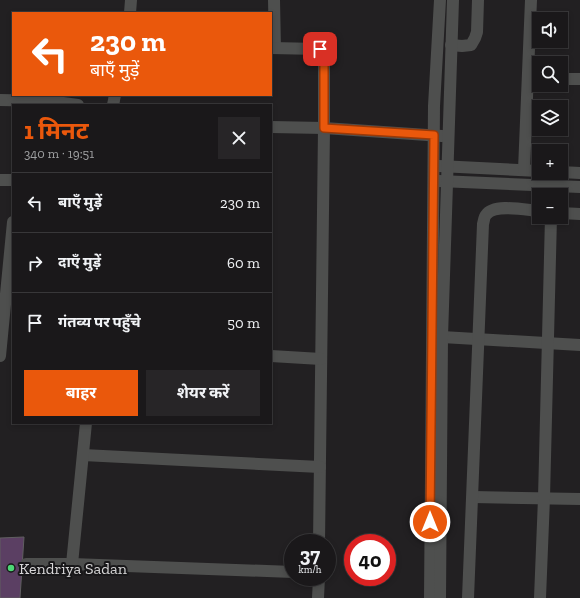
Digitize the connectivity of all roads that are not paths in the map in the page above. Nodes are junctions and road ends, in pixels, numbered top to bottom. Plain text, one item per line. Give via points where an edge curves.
1 (131, 0) edge
2 (274, 0) edge
3 (440, 0) edge
4 (453, 0) edge
5 (478, 0) edge
6 (531, 0) edge
7 (130, 12) edge
8 (451, 45) junction
9 (273, 48) edge
10 (533, 56) edge
11 (568, 78) edge
12 (580, 79) edge
13 (532, 92) edge
14 (0, 100) edge
15 (70, 104) edge
16 (272, 127) edge
17 (324, 128) junction
18 (434, 135) junction
19 (448, 136) junction
20 (434, 166) junction
21 (447, 166) junction
22 (524, 170) junction
23 (532, 171) edge
24 (568, 172) edge
25 (580, 172) edge
26 (0, 180) edge
27 (12, 180) edge
28 (433, 181) junction
29 (446, 182) junction
30 (580, 187) edge
31 (532, 210) edge
32 (568, 213) edge
33 (580, 214) edge
34 (552, 224) edge
35 (12, 225) edge
36 (6, 241) edge
37 (3, 302) edge
38 (442, 337) junction
39 (478, 339) junction
40 (548, 343) junction
41 (580, 345) edge
42 (0, 356) edge
43 (272, 356) edge
44 (321, 359) junction
45 (86, 424) edge
46 (83, 455) junction
47 (320, 467) junction
48 (473, 497) junction
49 (544, 498) junction
50 (580, 499) edge
51 (319, 534) edge
52 (26, 564) dead end
53 (72, 564) junction
54 (284, 572) edge
55 (319, 586) edge
56 (318, 598) edge
57 (430, 598) edge
58 (440, 598) edge
59 (468, 598) edge
60 (540, 598) edge

1 - 7 street
2 - 9 street
3 - 18 street
4 - 8 street
5 - 8 street via 476,38 471,45
6 - 10 street
8 - 19 street
9 - 17 street via 315,48 323,52
11 - 12 street
13 - 22 street
14 - 15 street
16 - 17 street
17 - 18 street
17 - 44 street
18 - 19 street
18 - 20 street
19 - 21 street
20 - 21 street
20 - 28 street
21 - 22 street
21 - 29 street
22 - 23 street
24 - 25 street
26 - 27 street
28 - 29 street
28 - 57 street
29 - 30 street
29 - 38 street
31 - 39 street via 504,208 494,209 486,214 483,224
32 - 33 street
34 - 40 street
35 - 36 street
36 - 37 street
37 - 42 street
38 - 39 street
38 - 58 street
39 - 40 street
39 - 48 street
40 - 41 street
40 - 49 street
43 - 44 street
44 - 47 street
45 - 46 street
46 - 47 street
46 - 53 street
47 - 51 street
48 - 49 street
48 - 59 street
49 - 50 street
49 - 60 street
52 - 53 street
53 - 54 street
55 - 56 street

